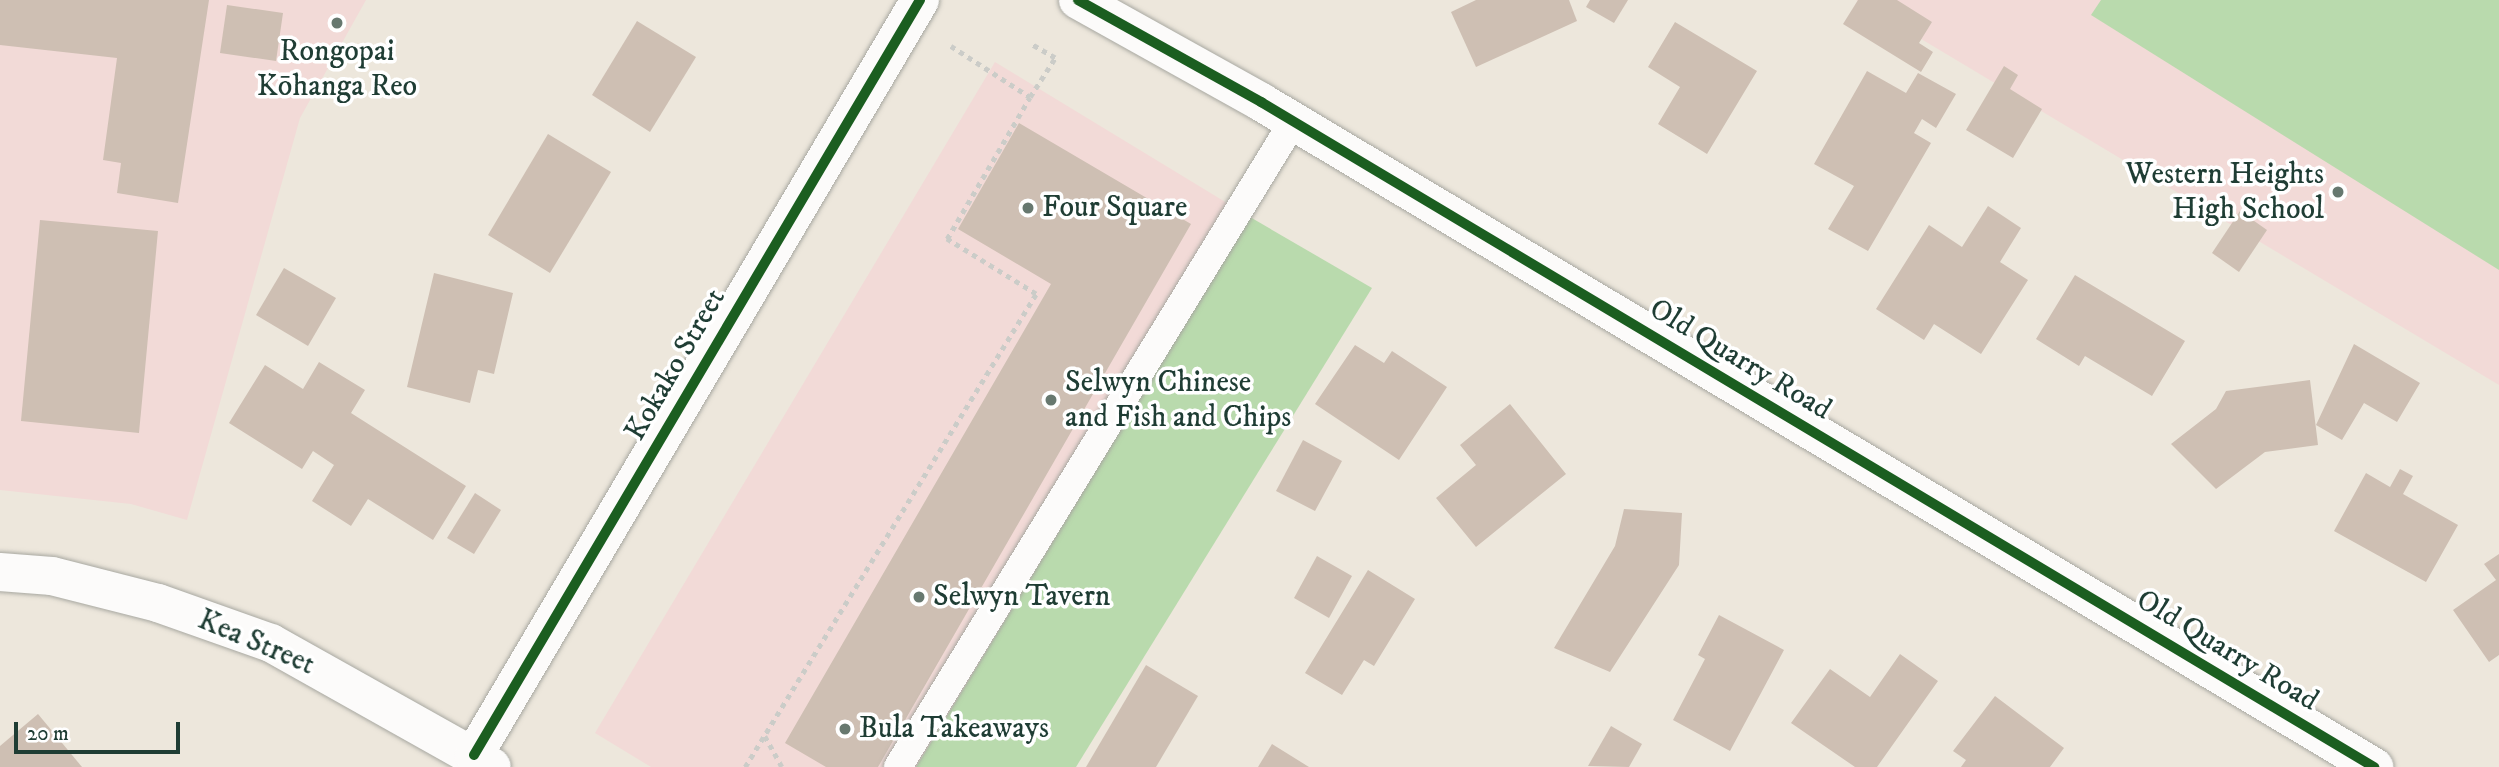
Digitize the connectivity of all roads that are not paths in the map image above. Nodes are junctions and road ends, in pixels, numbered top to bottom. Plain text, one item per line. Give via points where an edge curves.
1 (920, 0) edge
2 (1078, 0) edge
3 (1293, 122) junction
4 (0, 572) edge
5 (483, 761) edge
6 (898, 767) edge
7 (2374, 767) edge

1 - 5 street, Kokako Street
2 - 3 street, Old Quarry Road
3 - 6 lane
3 - 7 street, Old Quarry Road
4 - 5 street, Kea Street via 52,576 158,603 271,643

